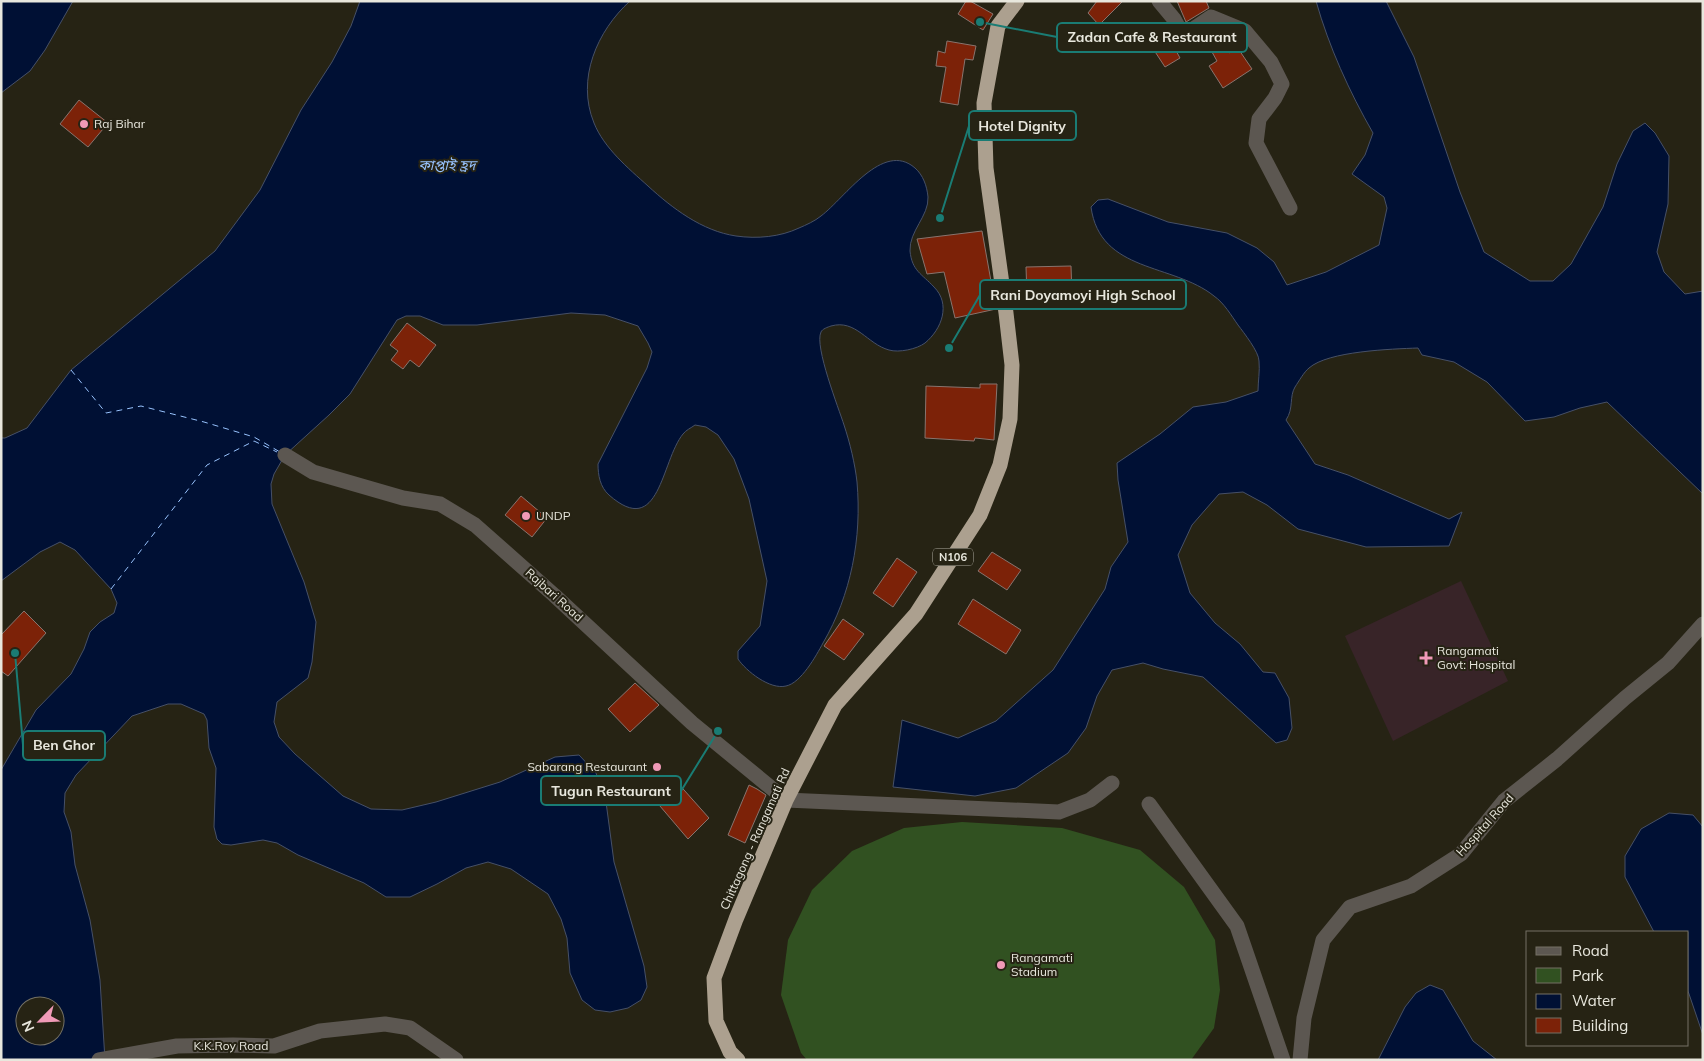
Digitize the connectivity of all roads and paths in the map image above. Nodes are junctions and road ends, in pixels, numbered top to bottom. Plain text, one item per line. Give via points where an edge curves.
1 (1017, 1) edge
2 (1159, 1) edge
3 (1290, 208) dead end
4 (285, 455) dead end
5 (1703, 624) edge
6 (1112, 783) dead end
7 (786, 800) junction
8 (1149, 804) dead end
9 (99, 1060) edge
10 (456, 1060) edge
11 (738, 1060) edge
12 (1283, 1060) edge
13 (1300, 1060) edge

1 - 7 highway, Chittagong - Rangamati Rd / N106 via 998,26 984,103 986,168 1012,365 1010,420 1000,465 980,515 916,614 834,705
2 - 3 street via 1174,18 1183,36 1211,17 1245,32 1271,62 1282,84 1259,119 1256,143
4 - 7 street, Rajbari Road via 313,472 403,498 440,504 475,525 692,723
5 - 13 street, Hospital Road via 1668,663 1504,801 1461,854 1411,886 1350,907 1323,940 1304,1018
6 - 7 street via 1090,800 1059,812
7 - 11 highway, Chittagong - Rangamati Rd / N106 via 714,978 716,1021 730,1052
8 - 12 street via 1237,926
9 - 10 street, K.K.Roy Road via 177,1046 274,1046 320,1031 385,1024 410,1028

